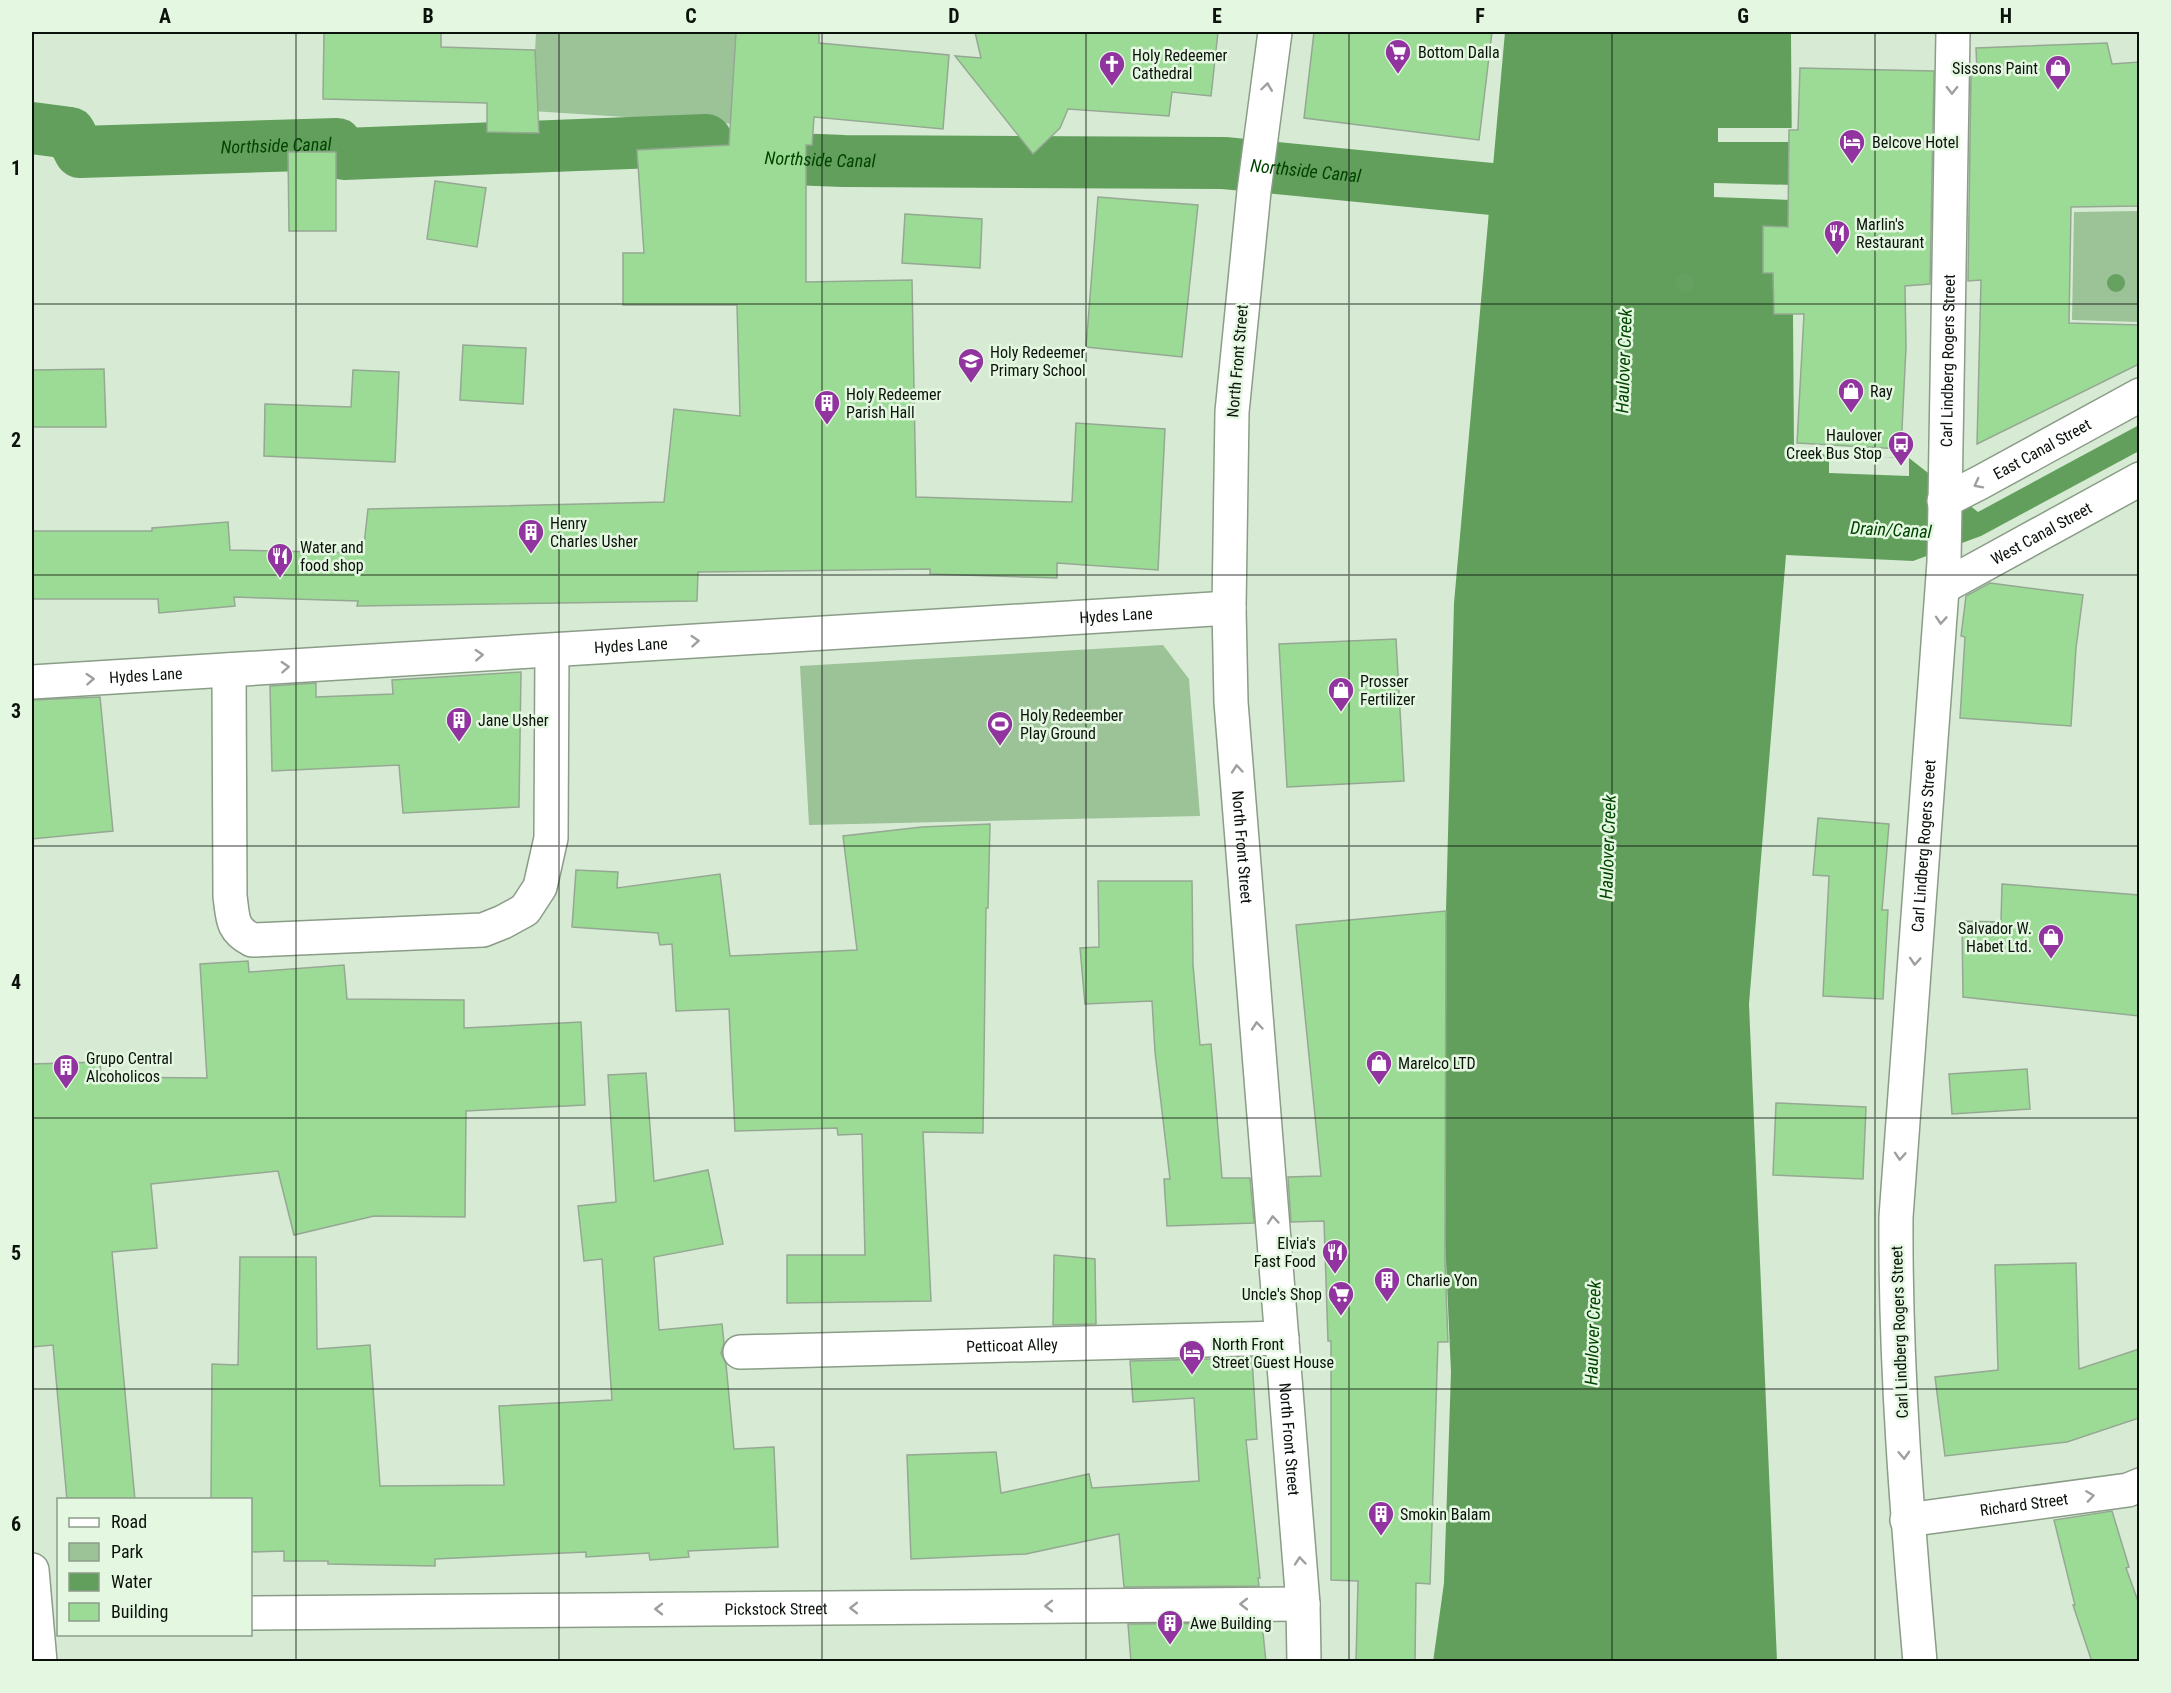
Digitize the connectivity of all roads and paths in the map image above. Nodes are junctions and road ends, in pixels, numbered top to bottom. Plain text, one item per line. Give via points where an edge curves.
1 (1275, 32) edge
2 (1953, 32) edge
3 (2139, 395) edge
4 (2139, 479) edge
5 (1944, 508) junction
6 (1944, 574) junction
7 (1229, 608) junction
8 (552, 651) junction
9 (229, 670) junction
10 (32, 682) edge
11 (1282, 1338) junction
12 (740, 1352) dead end
13 (2139, 1485) edge
14 (1907, 1520) junction
15 (32, 1570) edge
16 (1303, 1604) junction
17 (252, 1613) edge
18 (42, 1615) edge
19 (40, 1662) edge
20 (1304, 1662) edge
21 (1920, 1662) edge

7 -> 1 street, North Front Street via 1232,412
2 -> 5 street, Carl Lindberg Rogers Street
3 -> 5 street, East Canal Street via 1981,482
4 - 6 street, West Canal Street
5 - 6 street, Carl Lindberg Rogers Street
6 -> 14 street, Carl Lindberg Rogers Street via 1896,1217 1895,1274
8 -> 7 street, Hydes Lane
11 -> 7 street, North Front Street via 1231,702
9 -> 8 street, Hydes Lane
8 - 9 street via 551,838 540,887 525,910 483,930 252,940 241,934 234,925 230,896
10 -> 9 street, Hydes Lane
11 - 12 street, Petticoat Alley
16 -> 11 street, North Front Street
14 -> 13 street, Richard Street via 2128,1490
14 - 21 street, Carl Lindberg Rogers Street
15 - 18 street
16 -> 17 street, Pickstock Street
16 - 20 street, North Front Street
18 - 19 street

